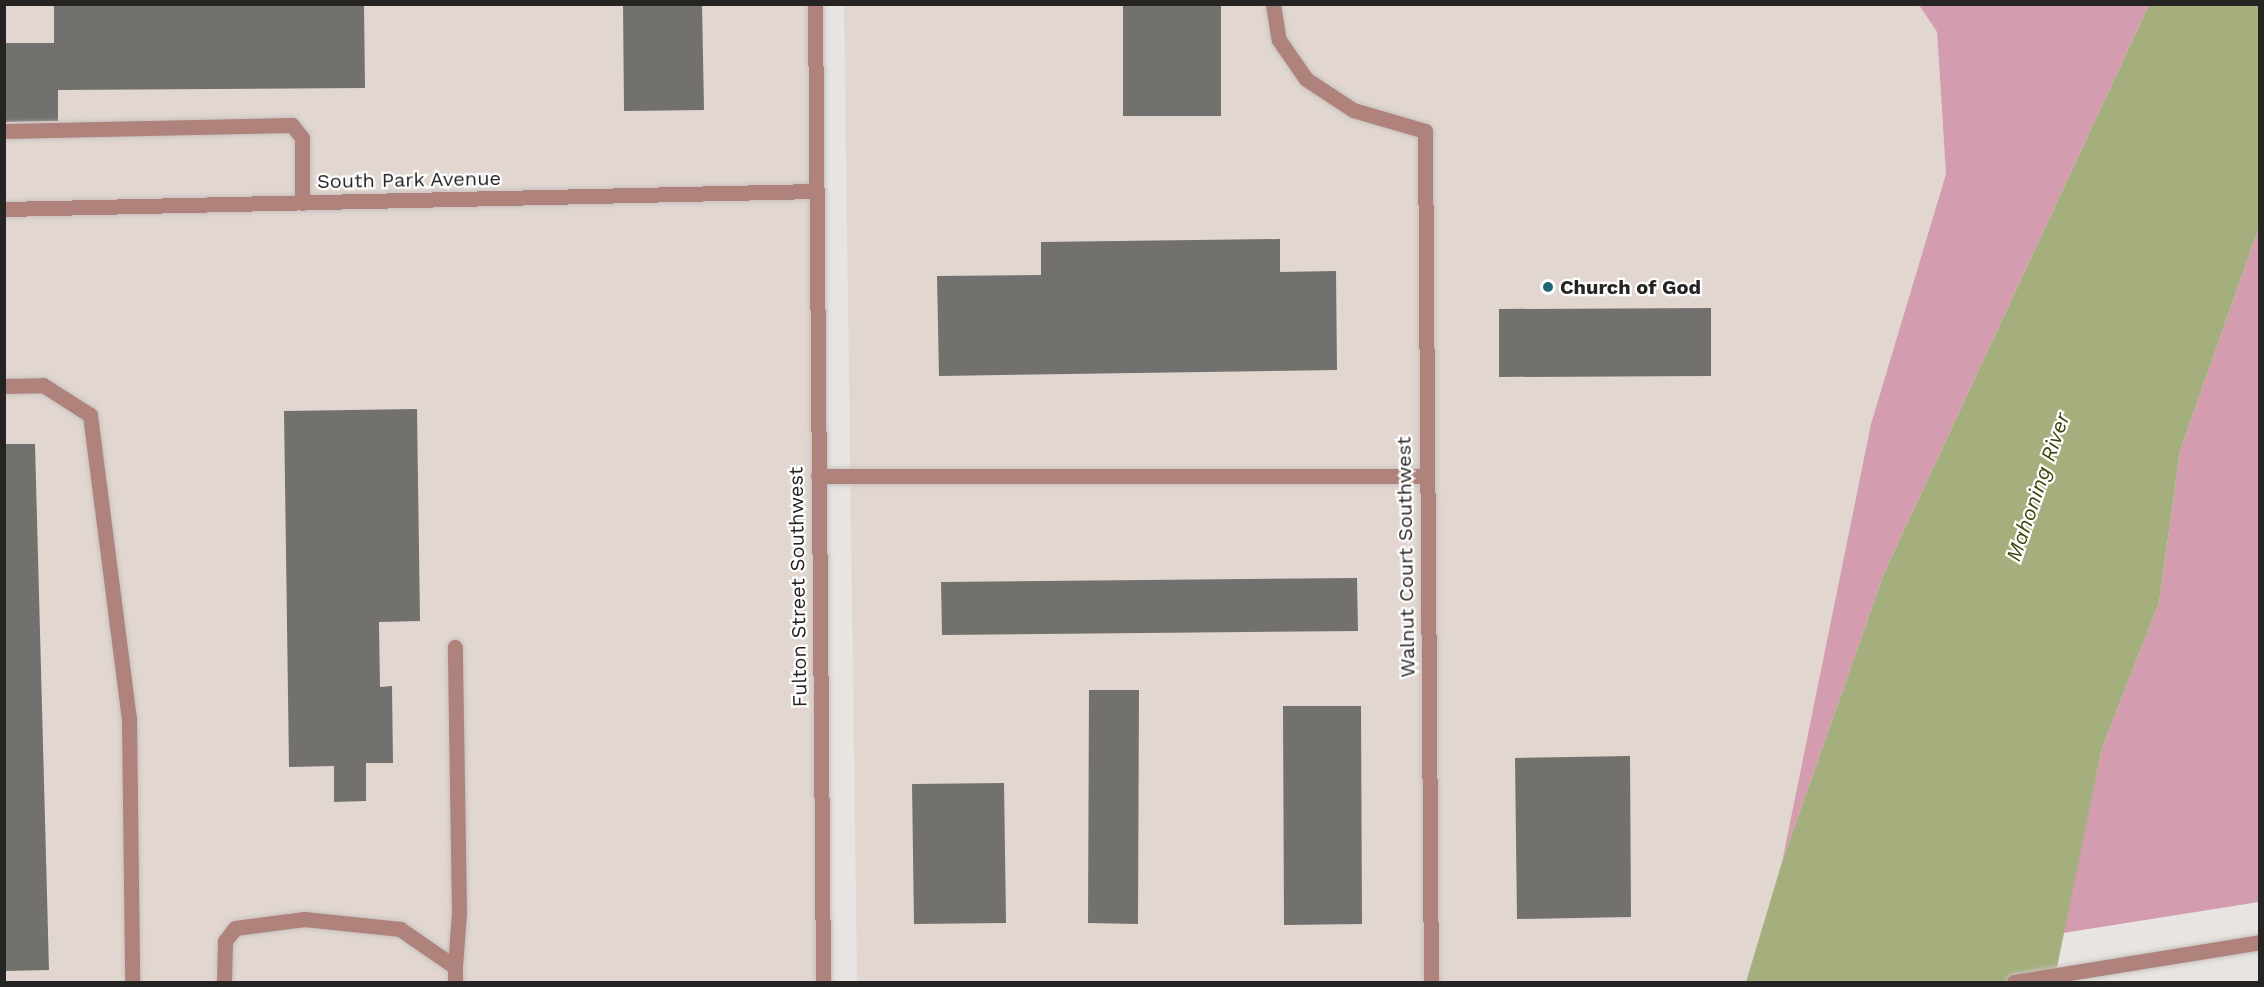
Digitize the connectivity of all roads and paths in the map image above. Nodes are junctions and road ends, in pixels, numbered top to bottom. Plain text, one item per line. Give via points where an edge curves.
1 (815, 4) edge
2 (1273, 4) edge
3 (4, 131) edge
4 (814, 191) junction
5 (302, 203) junction
6 (4, 209) edge
7 (4, 386) edge
8 (818, 476) junction
9 (1426, 476) junction
10 (455, 647) dead end
11 (2259, 942) edge
12 (455, 975) edge
13 (132, 982) edge
14 (224, 982) edge
15 (823, 982) edge
16 (1431, 982) edge
17 (2014, 982) edge

1 - 4 street, Fulton Street Southwest
2 - 9 street, Walnut Court Southwest via 1279,40 1306,79 1353,110 1425,131
3 - 5 street via 292,125 302,138
4 - 5 street, South Park Avenue
4 - 8 street, Fulton Street Southwest
5 - 6 street, South Park Avenue
7 - 13 street via 43,385 90,415 129,718
8 - 9 street
8 - 15 street, Fulton Street Southwest
9 - 16 street, Walnut Court Southwest
10 - 12 street via 459,912
11 - 17 street
12 - 14 street via 400,929 304,919 235,928 225,941

